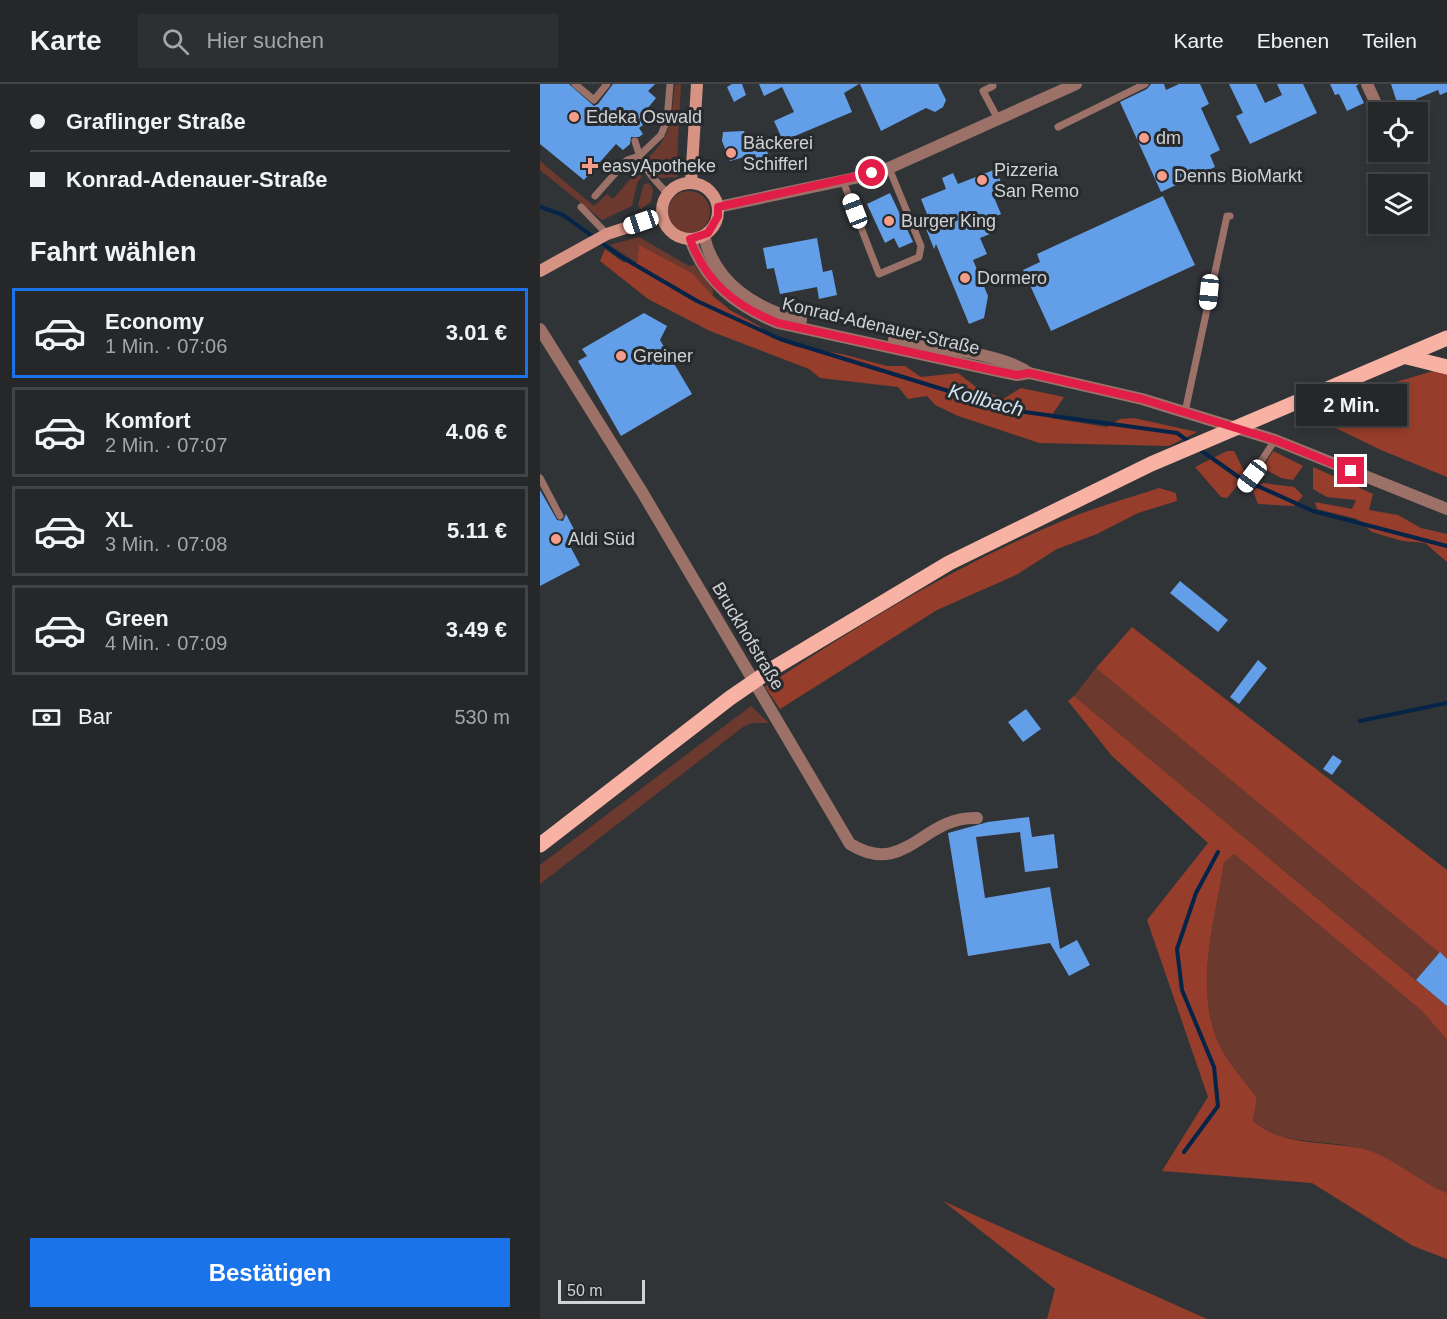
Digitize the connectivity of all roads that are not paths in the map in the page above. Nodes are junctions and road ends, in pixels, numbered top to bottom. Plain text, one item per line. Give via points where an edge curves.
1 (575, 84) edge
2 (607, 84) edge
3 (670, 84) edge
4 (697, 84) edge
5 (992, 84) edge
6 (1076, 84) edge
7 (1145, 84) edge
8 (1367, 84) edge
9 (1375, 102) edge
10 (998, 119) junction
11 (1058, 127) dead end
12 (635, 141) dead end
13 (639, 156) junction
14 (889, 168) junction
15 (843, 181) junction
16 (691, 183) junction
17 (668, 194) junction
18 (595, 196) dead end
19 (581, 207) dead end
20 (718, 207) junction
21 (662, 216) junction
22 (1230, 216) dead end
23 (607, 234) junction
24 (704, 236) junction
25 (690, 239) junction
26 (540, 271) edge
27 (540, 329) edge
28 (1447, 338) edge
29 (544, 343) edge
30 (1407, 357) junction
31 (1447, 367) edge
32 (1029, 373) junction
33 (1185, 412) junction
34 (1275, 440) junction
35 (540, 478) edge
36 (1245, 486) dead end
37 (1447, 509) edge
38 (560, 516) dead end
39 (977, 818) dead end
40 (540, 845) edge

1 - 2 lane via 594,100
3 - 13 lane via 667,120 661,135
4 - 16 main road
5 - 10 lane via 984,91
6 - 10 street
7 - 11 lane
8 - 9 street
10 - 14 street
12 - 13 lane
13 - 17 lane via 649,175
13 - 18 lane via 627,160
14 - 15 street
14 - 15 lane via 921,246 919,258 879,274
15 - 20 street
16 - 17 main road via 681,184
16 - 20 main road via 709,190
17 - 21 main road
19 - 23 lane
20 - 24 main road via 714,225
21 - 23 main road
21 - 25 main road via 672,232
22 - 33 lane via 1209,292 1207,319
23 - 26 main road
24 - 25 main road
24 - 32 street, Konrad-Adenauer-Straße via 708,256 719,273 763,308 847,330 975,355
25 - 32 street, Konrad-Adenauer-Straße via 709,278 749,311 778,323 1017,375
27 - 29 street, Bruckhofstraße
28 - 30 main road
29 - 39 street, Bruckhofstraße via 642,492 850,844 866,854 892,855 943,824
30 - 31 main road
30 - 40 main road via 1151,464 949,564 772,669
32 - 33 street, Konrad-Adenauer-Straße
33 - 34 street, Konrad-Adenauer-Straße
34 - 36 lane
34 - 37 street, Konrad-Adenauer-Straße
35 - 38 lane

